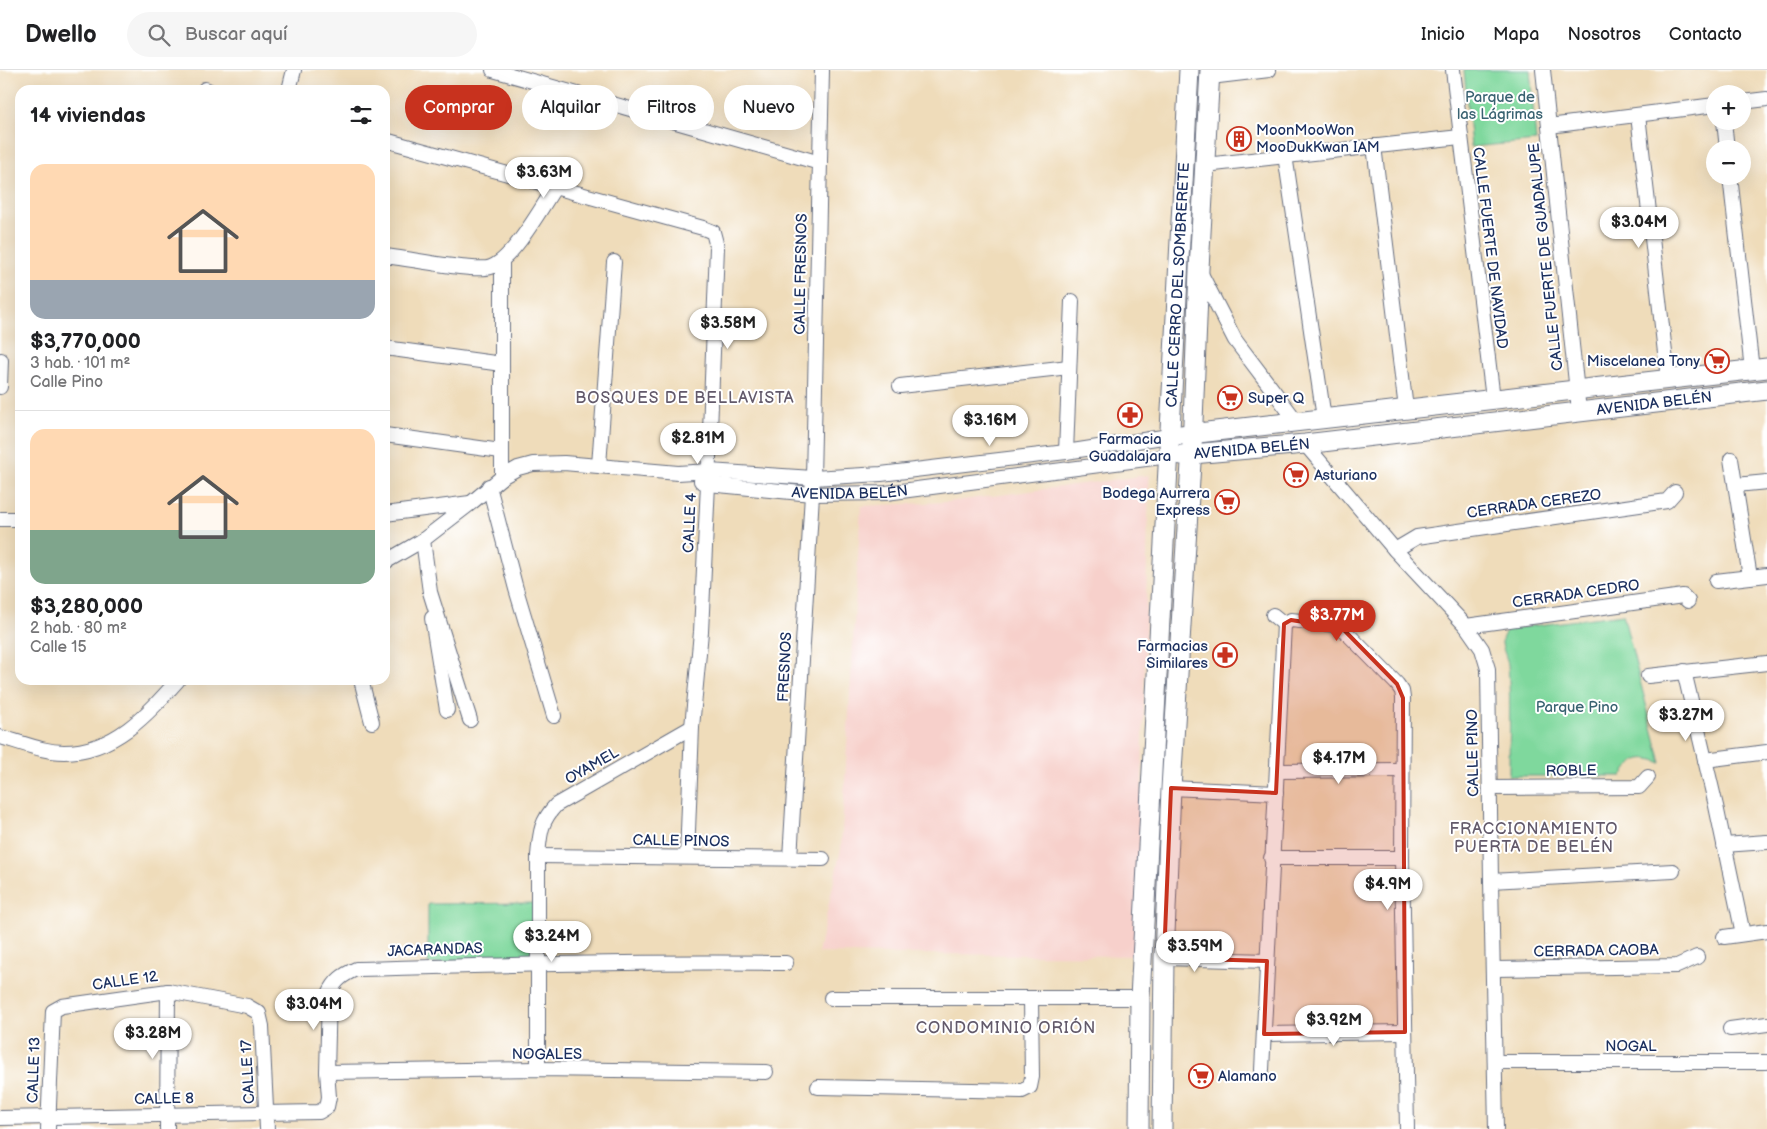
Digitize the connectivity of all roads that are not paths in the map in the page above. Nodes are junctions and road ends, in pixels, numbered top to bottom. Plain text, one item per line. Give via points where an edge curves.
1 (294, 70) edge
2 (492, 70) edge
3 (822, 70) edge
4 (1189, 70) edge
5 (1269, 70) edge
6 (1453, 70) edge
7 (1544, 70) edge
8 (1210, 74) edge
9 (290, 85) edge
10 (1767, 99) edge
11 (1751, 101) edge
12 (1706, 107) edge
13 (1638, 115) junction
14 (1549, 126) junction
15 (1460, 137) junction
16 (390, 141) edge
17 (1374, 146) junction
18 (1286, 155) junction
19 (820, 163) junction
20 (1205, 165) junction
21 (1731, 185) edge
22 (555, 187) junction
23 (390, 257) edge
24 (502, 261) junction
25 (614, 262) dead end
26 (1199, 269) junction
27 (1072, 301) dead end
28 (390, 349) edge
29 (1, 360) dead end
30 (502, 364) junction
31 (1069, 367) junction
32 (1760, 369) edge
33 (1668, 379) junction
34 (0, 386) edge
35 (900, 386) dead end
36 (1576, 390) junction
37 (1767, 390) edge
38 (1493, 400) junction
39 (1406, 410) junction
40 (1578, 411) junction
41 (1324, 418) junction
42 (1297, 422) junction
43 (1192, 434) junction
44 (390, 435) edge
45 (1169, 436) junction
46 (1305, 444) junction
47 (501, 451) junction
48 (1066, 452) junction
49 (1191, 454) junction
50 (1169, 456) junction
51 (1732, 459) dead end
52 (599, 465) junction
53 (502, 477) junction
54 (708, 477) junction
55 (813, 478) junction
56 (1767, 482) edge
57 (1736, 485) junction
58 (490, 486) junction
59 (1676, 492) dead end
60 (812, 494) junction
61 (471, 503) junction
62 (390, 513) edge
63 (0, 519) edge
64 (15, 519) edge
65 (423, 540) junction
66 (1395, 550) junction
67 (390, 559) edge
68 (1767, 575) edge
69 (1750, 577) junction
70 (1716, 581) dead end
71 (430, 592) junction
72 (1688, 601) dead end
73 (1466, 626) junction
74 (1767, 663) edge
75 (1684, 671) junction
76 (1648, 676) dead end
77 (174, 685) edge
78 (362, 685) edge
79 (447, 710) dead end
80 (554, 716) dead end
81 (470, 720) dead end
82 (372, 722) dead end
83 (692, 727) junction
84 (0, 738) edge
85 (1767, 752) edge
86 (1705, 760) junction
87 (1402, 770) junction
88 (1277, 772) junction
89 (1648, 778) dead end
90 (1171, 788) junction
91 (1490, 788) junction
92 (1276, 793) junction
93 (1767, 842) edge
94 (1724, 845) junction
95 (538, 856) junction
96 (687, 857) junction
97 (790, 858) junction
98 (1272, 858) junction
99 (1402, 858) junction
100 (823, 859) dead end
101 (1673, 871) dead end
102 (1491, 881) junction
103 (1767, 931) edge
104 (1743, 934) junction
105 (1724, 937) dead end
106 (1697, 957) dead end
107 (1164, 958) junction
108 (1268, 961) junction
109 (538, 963) junction
110 (786, 963) dead end
111 (1494, 969) junction
112 (168, 991) junction
113 (831, 998) dead end
114 (1031, 998) junction
115 (1140, 998) junction
116 (53, 1011) joint
117 (259, 1013) joint
118 (1767, 1024) edge
119 (1730, 1029) dead end
120 (1405, 1032) junction
121 (1264, 1034) junction
122 (1496, 1062) junction
123 (1767, 1062) edge
124 (538, 1069) junction
125 (1262, 1070) dead end
126 (327, 1072) junction
127 (766, 1072) dead end
128 (818, 1087) dead end
129 (327, 1107) joint
130 (267, 1113) junction
131 (0, 1118) edge
132 (167, 1122) edge
133 (49, 1124) edge
134 (267, 1129) edge
135 (1139, 1129) edge
136 (1162, 1129) edge
137 (1407, 1129) edge
138 (1496, 1129) edge

1 - 9 street
2 - 19 street
3 - 19 street, CALLE FRESNOS
4 - 45 main road, CALLE CERRO DEL SOMBRERETE
5 - 8 street
6 - 15 street, CALLE FUERTE DE NAVIDAD
7 - 14 street, CALLE FUERTE DE GUADALUPE
8 - 20 main road, CALLE CERRO DEL SOMBRERETE
10 - 11 street
12 - 13 street
13 - 14 street
13 - 33 street
14 - 36 street, CALLE FUERTE DE GUADALUPE
15 - 17 street
15 - 38 street, CALLE FUERTE DE NAVIDAD
16 - 22 street, CALLE 4
17 - 18 street
17 - 39 street
18 - 20 street
18 - 41 street
19 - 55 street, CALLE FRESNOS
20 - 26 main road, CALLE CERRO DEL SOMBRERETE
21 - 32 street
22 - 24 street via 527,232
22 - 54 street, CALLE 4 via 713,232 717,247
23 - 24 street via 475,268 490,268
24 - 30 street
25 - 52 street
26 - 42 street via 1235,340
26 - 43 main road, CALLE CERRO DEL SOMBRERETE
27 - 31 street
28 - 30 street
29 - 34 street
30 - 47 street
31 - 35 street
31 - 48 street
32 - 33 main road, AVENIDA BELÉN
33 - 36 main road, AVENIDA BELÉN
36 - 38 main road, AVENIDA BELÉN
36 - 40 street, CALLE FUERTE DE GUADALUPE
37 - 40 main road, AVENIDA BELÉN
38 - 39 main road, AVENIDA BELÉN
39 - 41 main road, AVENIDA BELÉN
40 - 46 main road, AVENIDA BELÉN
41 - 42 main road, AVENIDA BELÉN
42 - 43 main road, AVENIDA BELÉN
43 - 45 main road, AVENIDA BELÉN
43 - 49 main road, CALLE CERRO DEL SOMBRERETE
44 - 47 street
45 - 48 street, AVENIDA BELÉN
45 - 50 main road, CALLE CERRO DEL SOMBRERETE
46 - 49 main road, AVENIDA BELÉN
46 - 66 street, CALLE PINO
47 - 53 street
48 - 55 street, AVENIDA BELÉN via 881,474
49 - 50 main road, AVENIDA BELÉN
49 - 90 main road, CALLE CERRO DEL SOMBRERETE
50 - 60 street, AVENIDA BELÉN via 886,493
50 - 115 main road, CALLE CERRO DEL SOMBRERETE
51 - 57 street
52 - 53 street, AVENIDA BELÉN via 533,464
52 - 54 street, AVENIDA BELÉN
53 - 58 street, AVENIDA BELÉN
54 - 55 street, AVENIDA BELÉN
54 - 60 street, AVENIDA BELÉN
54 - 83 street, CALLE 4 via 701,632
55 - 60 street, FRESNOS
56 - 57 street
57 - 69 street
58 - 61 street, AVENIDA BELÉN
58 - 80 street via 516,589
59 - 66 street, CERRADA CEREZO via 1667,501 1418,537
60 - 97 street, FRESNOS
61 - 62 street
61 - 65 street, AVENIDA BELÉN
63 - 64 street
65 - 67 street, AVENIDA BELÉN
65 - 71 street
66 - 73 street, CALLE PINO
68 - 69 street
69 - 70 street
71 - 79 street via 434,641
71 - 81 street
72 - 73 street, CERRADA CEDRO via 1683,596
73 - 91 street, CALLE PINO via 1482,649 1488,669
74 - 75 street
75 - 76 street
75 - 86 street
77 - 84 street via 128,730 109,742 85,750 63,752
78 - 82 street
83 - 95 street, OYAMEL via 556,805 542,825
83 - 96 street, CALLE 4
85 - 86 street
86 - 94 street
87 - 88 street
87 - 88 street via 1403,698 1397,684 1342,628 1279,620
87 - 99 street
88 - 92 street
89 - 91 street, ROBLE via 1638,787
90 - 92 street
90 - 107 main road, CALLE CERRO DEL SOMBRERETE
91 - 102 street, CALLE PINO
92 - 98 street
93 - 94 street
94 - 104 street
95 - 96 street, CALLE PINOS
95 - 109 street, OYAMEL
96 - 97 street, CALLE PINOS
97 - 100 street, CALLE PINOS
98 - 99 street
98 - 108 street
99 - 120 street
101 - 102 street
102 - 111 street, CALLE PINO
103 - 104 street
104 - 105 street
106 - 111 street, CERRADA CAOBA via 1677,966
107 - 108 street
107 - 136 main road, CALLE CERRO DEL SOMBRERETE
108 - 121 street
109 - 110 street, JACARANDAS
109 - 124 street, OYAMEL
109 - 126 street, JACARANDAS via 356,969 343,974 329,994
111 - 122 street, CALLE PINO
112 - 116 street, CALLE 12 via 62,1006
112 - 117 street, CALLE 12 via 248,1006
112 - 132 street
113 - 114 street
114 - 115 street
114 - 128 street via 1032,1077 1030,1087 1022,1092
115 - 135 main road, CALLE CERRO DEL SOMBRERETE
116 - 133 street, CALLE 13
117 - 130 street, CALLE 17
118 - 119 street
120 - 121 street
120 - 137 street
121 - 125 street
122 - 123 street, NOGAL
122 - 138 street, CALLE PINO
124 - 126 street, NOGALES
124 - 127 street, NOGALES
126 - 129 street, JACARANDAS
129 - 130 street, CALLE 8 via 319,1112
130 - 132 street, CALLE 8
130 - 134 street, CALLE 17
131 - 133 street, CALLE 8
132 - 133 street, CALLE 8

